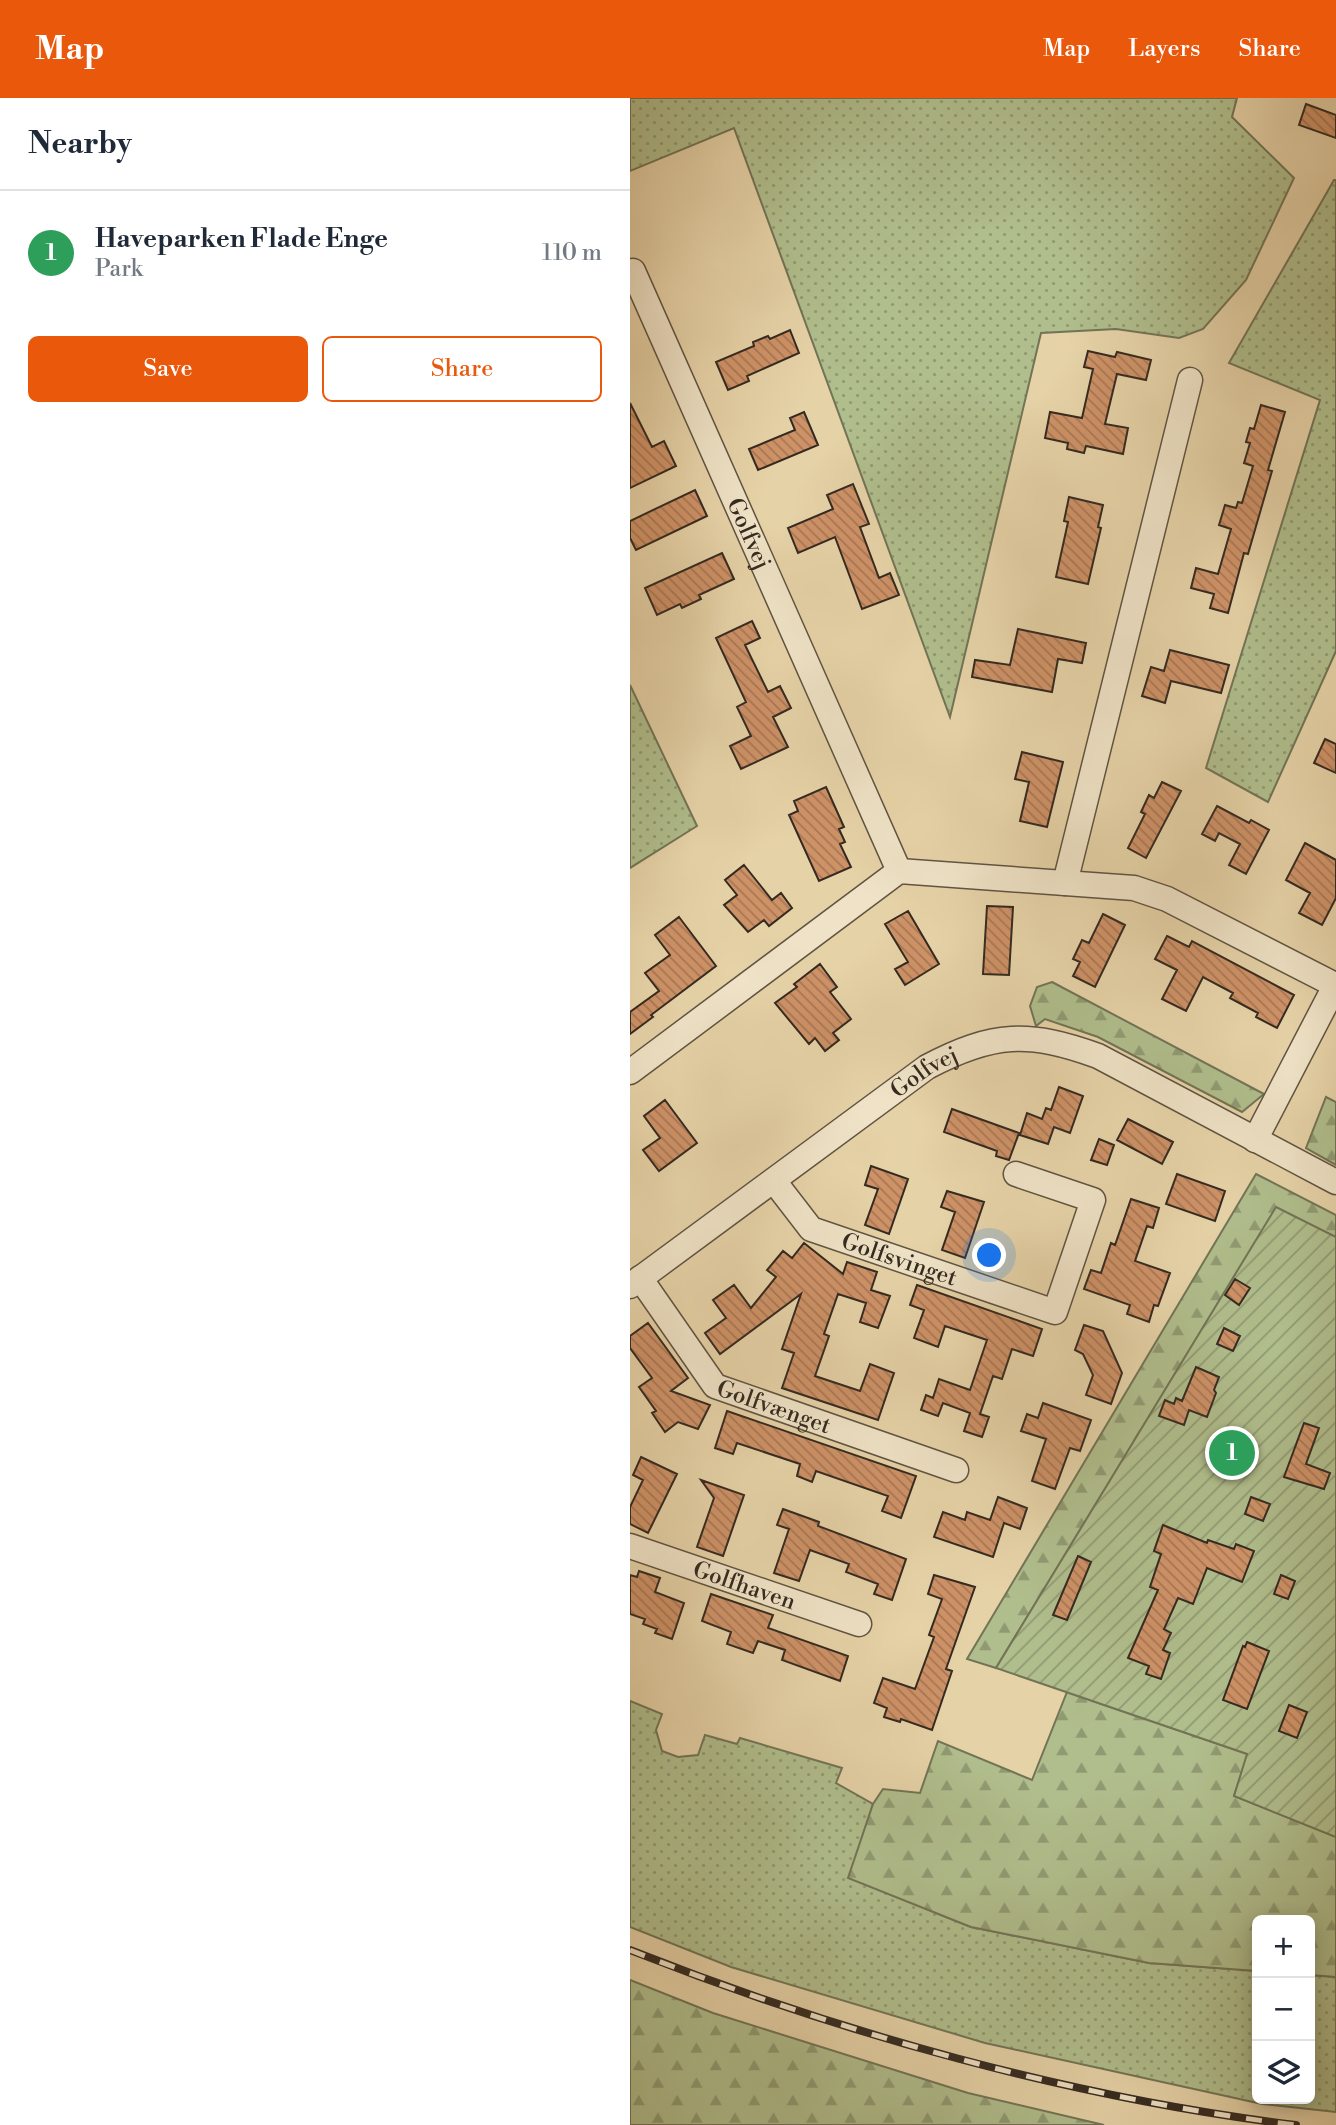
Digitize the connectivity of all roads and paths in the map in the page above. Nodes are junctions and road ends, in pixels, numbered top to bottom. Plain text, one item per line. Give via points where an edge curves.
1 (633, 271) dead end
2 (1190, 380) dead end
3 (899, 871) junction
4 (1065, 883) junction
5 (1336, 984) edge
6 (630, 1072) edge
7 (1255, 1140) junction
8 (1016, 1174) dead end
9 (774, 1181) junction
10 (1336, 1182) edge
11 (635, 1282) edge
12 (956, 1470) dead end
13 (630, 1546) edge
14 (859, 1624) dead end

1 - 3 street, Golfvej
2 - 4 street
3 - 4 street
3 - 6 street
4 - 5 street via 1134,888 1167,899
5 - 7 street
7 - 9 street, Golfvej via 1098,1056 1056,1042 1010,1038 957,1050 927,1067
7 - 10 street, Golfvej
8 - 9 street, Golfsvinget via 1093,1200 1055,1312 811,1229
9 - 11 street, Golfvej
11 - 12 street, Golfvænget via 715,1386
13 - 14 street, Golfhaven

